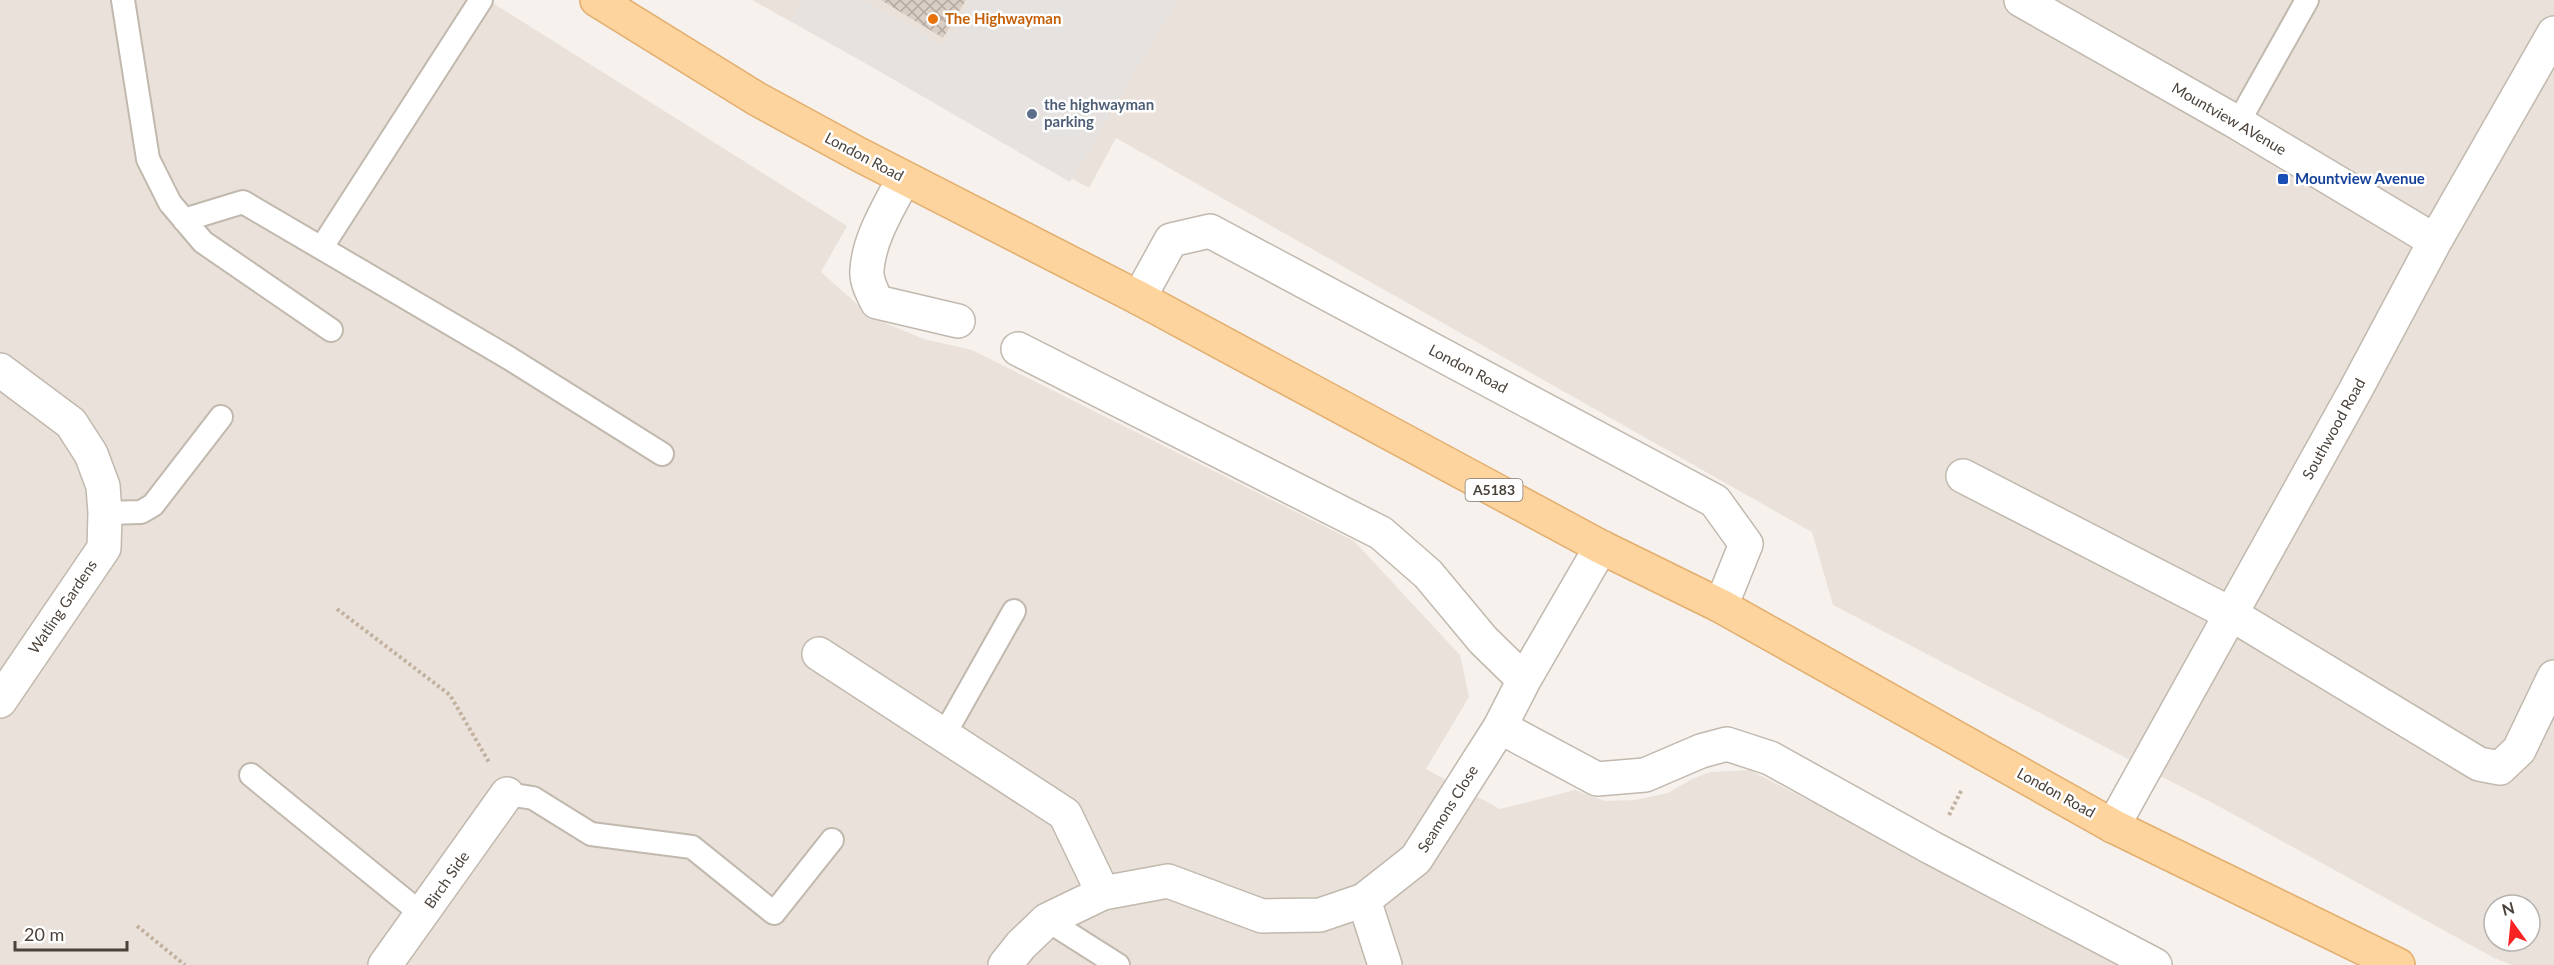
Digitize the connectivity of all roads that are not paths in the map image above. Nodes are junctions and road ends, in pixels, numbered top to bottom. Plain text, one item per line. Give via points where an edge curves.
1 (123, 0) edge
2 (482, 0) edge
3 (597, 0) edge
4 (2021, 0) edge
5 (2307, 0) edge
6 (2554, 33) edge
7 (2238, 123) junction
8 (903, 178) junction
9 (184, 220) junction
10 (2435, 241) junction
11 (322, 247) junction
12 (1139, 298) junction
13 (958, 321) dead end
14 (331, 330) dead end
15 (1018, 349) dead end
16 (0, 370) edge
17 (221, 417) dead end
18 (662, 454) dead end
19 (1963, 476) dead end
20 (105, 513) junction
21 (1601, 547) junction
22 (1721, 606) junction
23 (1014, 611) dead end
24 (2231, 614) junction
25 (819, 654) dead end
26 (2554, 677) edge
27 (1524, 680) junction
28 (0, 701) edge
29 (1500, 727) junction
30 (944, 735) junction
31 (251, 775) dead end
32 (507, 794) joint
33 (2113, 826) junction
34 (832, 840) dead end
35 (1104, 893) junction
36 (1364, 900) junction
37 (423, 915) junction
38 (1047, 920) junction
39 (385, 965) edge
40 (1005, 965) edge
41 (1118, 965) edge
42 (1385, 965) edge
43 (2155, 965) edge
44 (2398, 965) edge

1 - 9 lane via 148,159 170,203
2 - 11 lane
3 - 8 main road, London Road / A5183 via 757,99
4 - 7 street, Mountview AVenue
5 - 7 lane
6 - 10 street, Southwood Road
7 - 10 street, Mountview AVenue
8 - 12 main road, London Road / A5183
8 - 13 street via 873,241 866,272 870,287 877,302
9 - 11 lane via 243,202
9 - 14 lane via 203,242
10 - 24 street, Southwood Road
11 - 18 lane
12 - 21 main road, London Road / A5183
12 - 22 street, London Road via 1171,240 1210,231 1715,501 1746,544
15 - 27 street via 1382,533 1428,574 1483,640
16 - 20 street, Watling Gardens via 71,423 91,454 103,486
17 - 20 lane via 153,505 141,512
19 - 24 street
20 - 28 street, Watling Gardens via 104,548
21 - 22 main road, London Road / A5183
21 - 27 street, Seamons Close
22 - 33 main road, London Road / A5183
23 - 30 lane
24 - 26 street via 2479,764 2500,768 2519,750
24 - 33 street, Southwood Road
25 - 30 street
27 - 29 street, Seamons Close
29 - 36 street, Seamons Close via 1416,859
29 - 43 street via 1597,779 1645,774 1727,744 1770,758
30 - 35 street via 1065,814
31 - 37 lane
32 - 34 lane via 533,798 591,834 692,847 774,913
32 - 37 street, Birch Side
33 - 44 main road, London Road / A5183
35 - 36 street, Seamons Close via 1168,881 1262,916 1320,915
35 - 38 street, Seamons Close
36 - 42 street
37 - 39 street, Birch Side
38 - 40 street, Seamons Close
38 - 41 lane

